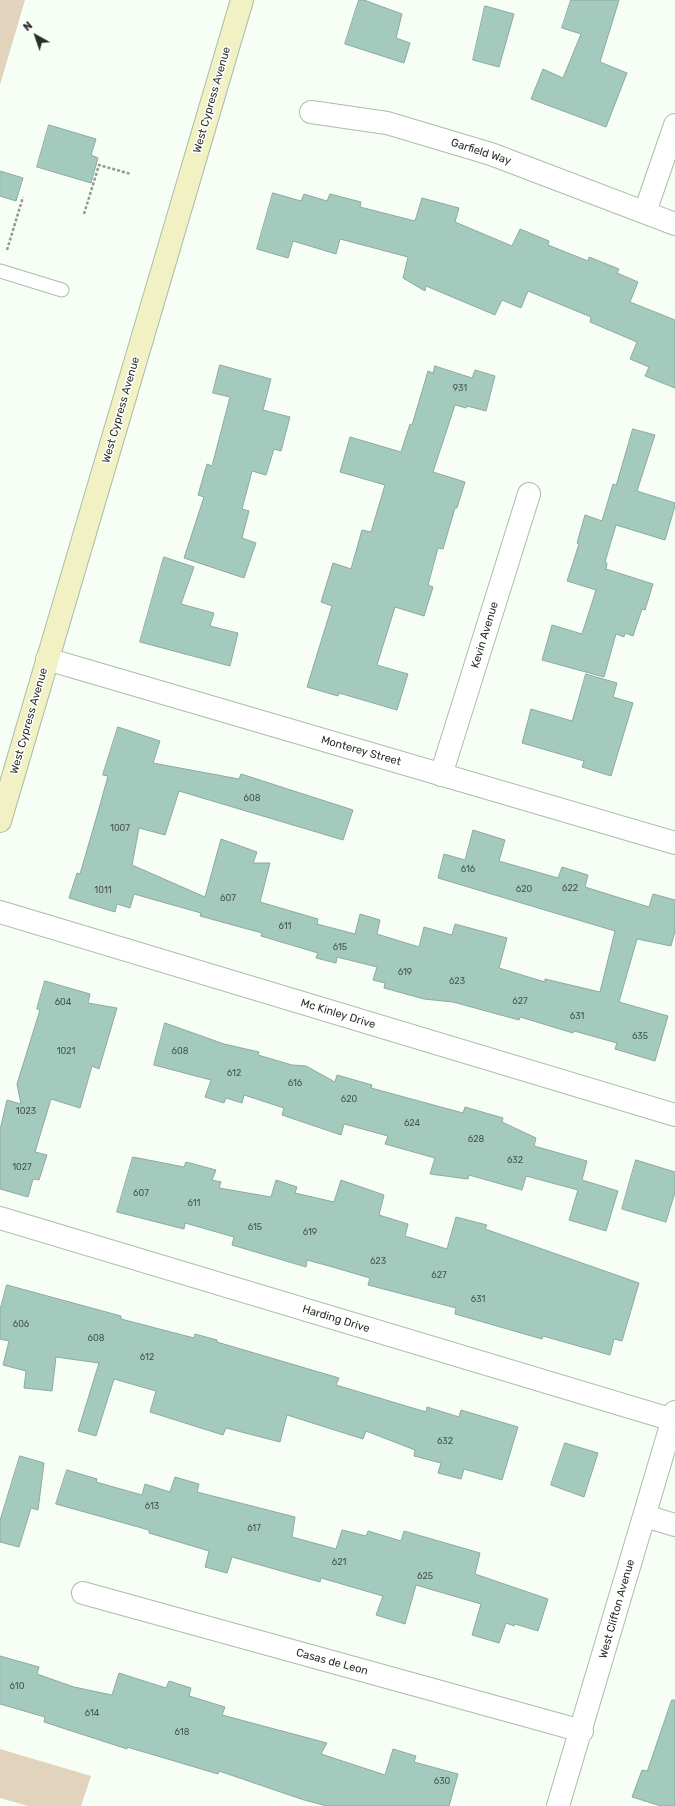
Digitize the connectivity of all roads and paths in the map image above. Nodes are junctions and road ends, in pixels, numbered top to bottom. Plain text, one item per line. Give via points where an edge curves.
1 (242, 0) edge
2 (312, 112) dead end
3 (675, 125) edge
4 (132, 174) dead end
5 (23, 197) dead end
6 (645, 212) junction
7 (84, 214) dead end
8 (675, 224) edge
9 (7, 250) dead end
10 (0, 271) edge
11 (62, 290) dead end
12 (529, 494) dead end
13 (47, 659) junction
14 (441, 775) junction
15 (0, 821) edge
16 (675, 843) edge
17 (0, 912) edge
18 (675, 1115) edge
19 (0, 1218) edge
20 (674, 1416) edge
21 (645, 1516) junction
22 (675, 1525) edge
23 (83, 1593) dead end
24 (582, 1731) junction
25 (558, 1806) edge

1 - 13 main road, West Cypress Avenue
2 - 6 street, Garfield Way via 387,123 490,154
3 - 6 street
4 - 7 path via 99,165
5 - 9 path
6 - 8 street, Garfield Way
10 - 11 lane
12 - 14 street, Kevin Avenue
13 - 14 street, Monterey Street
13 - 15 main road, West Cypress Avenue
14 - 16 street, Monterey Street
17 - 18 street, Mc Kinley Drive
19 - 20 street, Harding Drive
20 - 21 street, West Clifton Avenue
21 - 22 street
21 - 24 street, West Clifton Avenue
23 - 24 street, Casas de Leon
24 - 25 street, West Clifton Avenue

